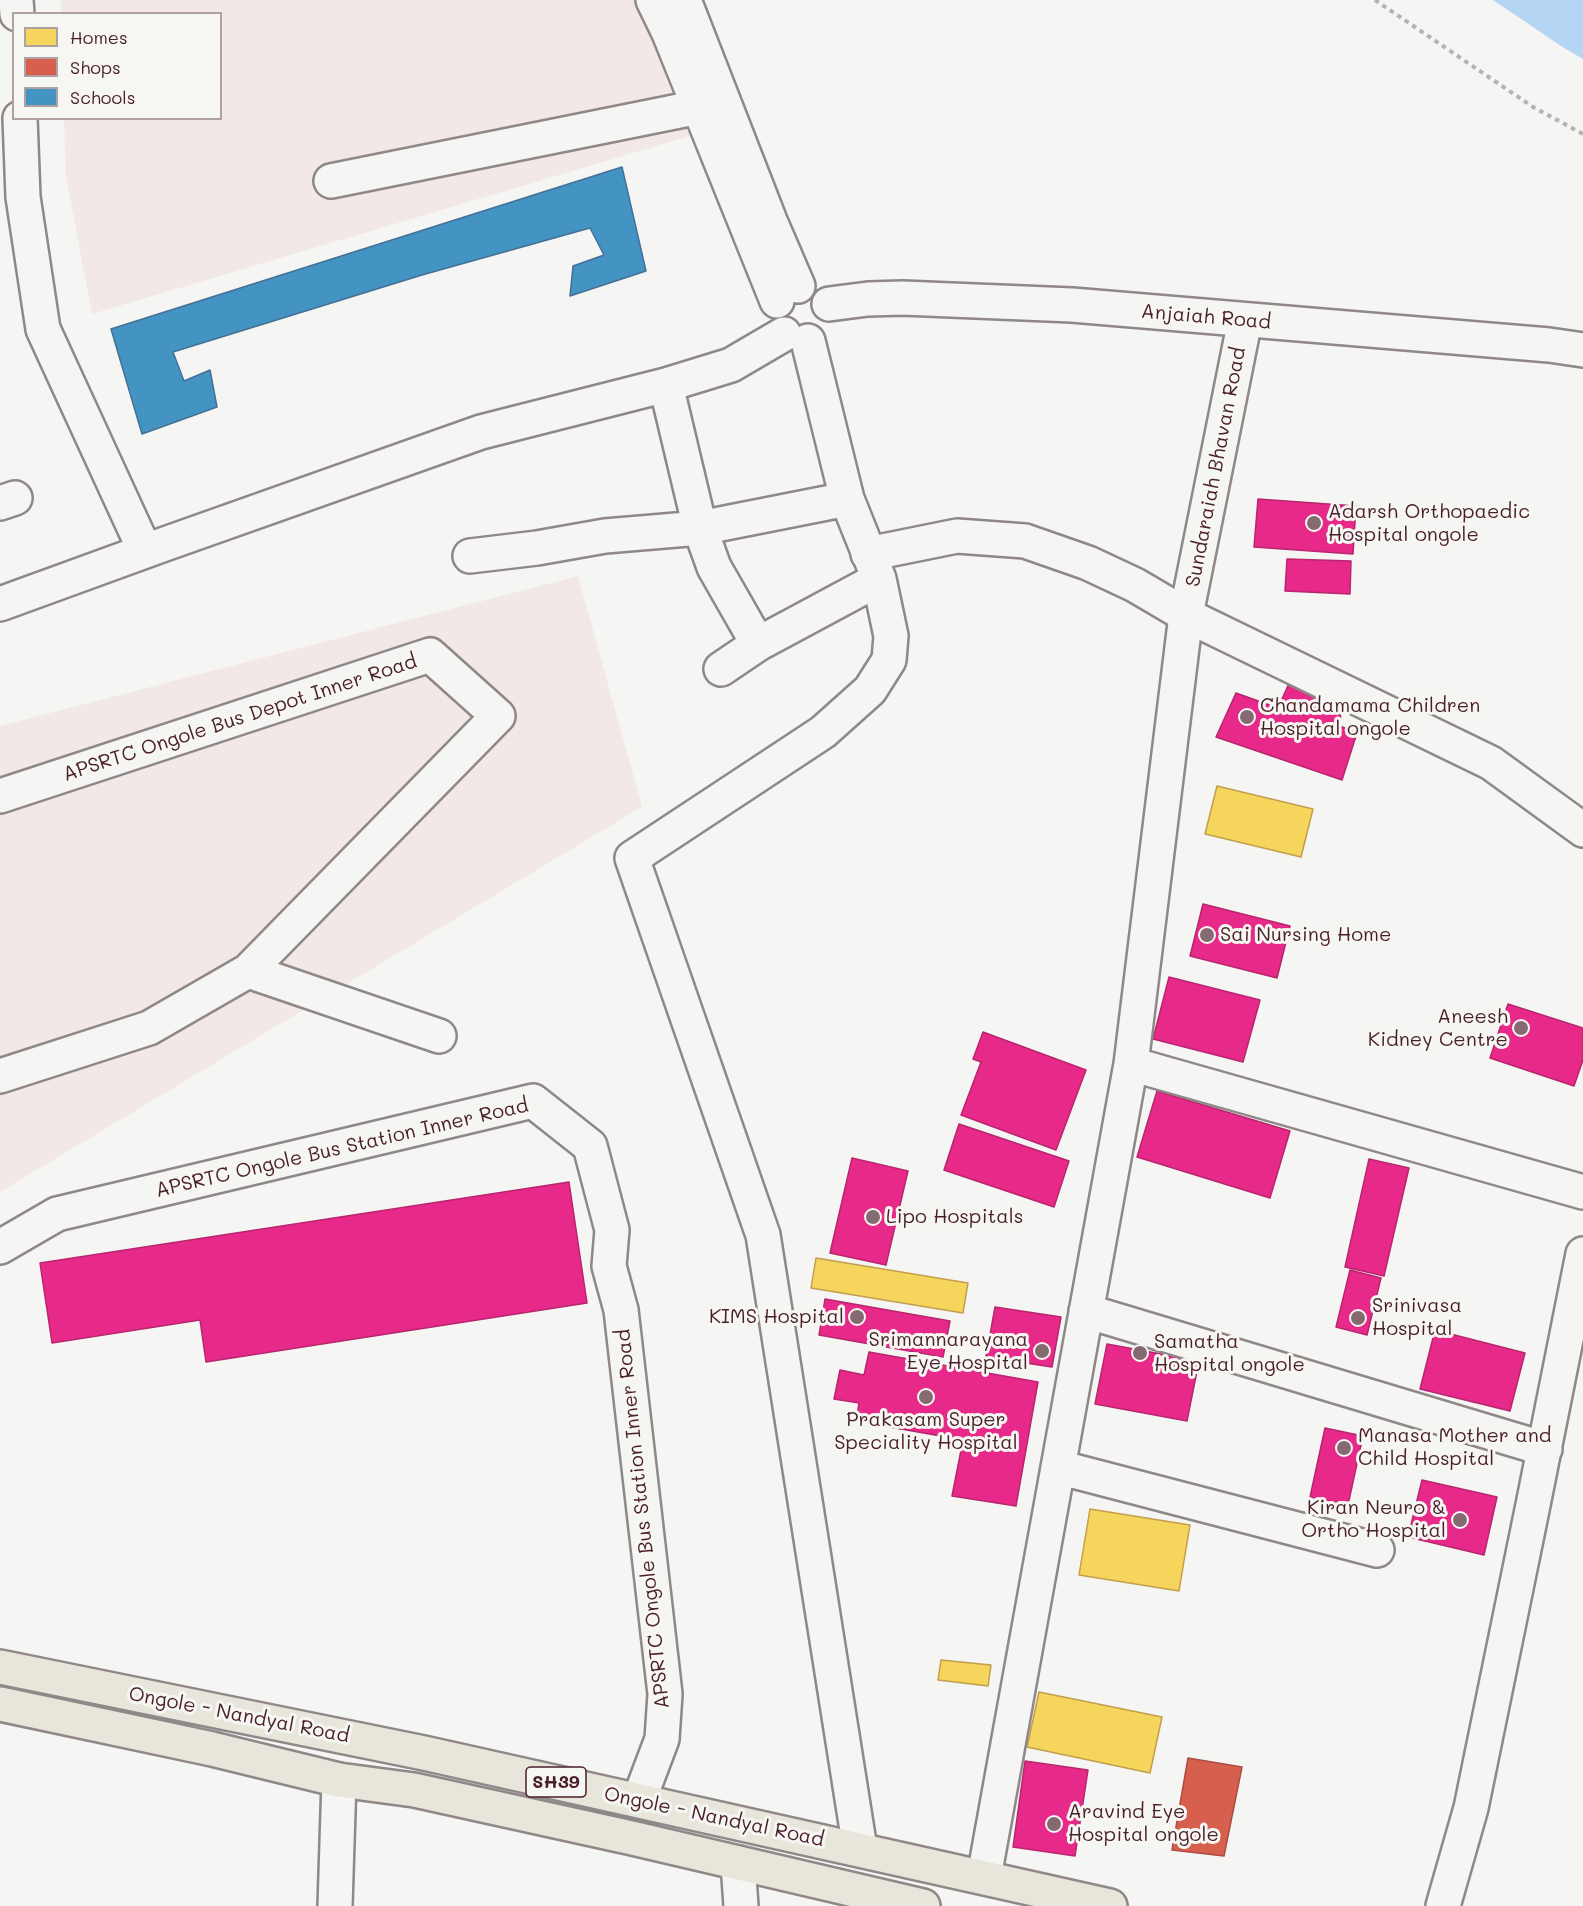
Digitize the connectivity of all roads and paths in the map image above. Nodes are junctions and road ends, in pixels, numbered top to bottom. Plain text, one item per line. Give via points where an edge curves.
1 (653, 0) edge
2 (684, 0) edge
3 (1375, 0) edge
4 (699, 107) junction
5 (20, 120) edge
6 (1583, 134) edge
7 (331, 181) dead end
8 (788, 293) junction
9 (829, 304) junction
10 (1245, 320) junction
11 (796, 338) junction
12 (1583, 350) edge
13 (666, 385) junction
14 (847, 499) junction
15 (700, 528) junction
16 (145, 551) junction
17 (470, 556) dead end
18 (873, 567) junction
19 (0, 604) edge
20 (1186, 615) junction
21 (758, 644) junction
22 (721, 669) dead end
23 (0, 796) edge
24 (1583, 830) edge
25 (248, 971) junction
26 (439, 1036) dead end
27 (1131, 1064) junction
28 (0, 1076) edge
29 (1583, 1192) edge
30 (0, 1247) edge
31 (1583, 1254) edge
32 (1086, 1311) junction
33 (1545, 1449) junction
34 (1058, 1467) junction
35 (1377, 1550) dead end
36 (0, 1667) edge
37 (0, 1704) edge
38 (339, 1780) junction
39 (639, 1800) junction
40 (632, 1838) junction
41 (860, 1849) junction
42 (738, 1863) junction
43 (984, 1877) junction
44 (863, 1898) edge
45 (335, 1906) edge
46 (741, 1906) edge
47 (923, 1906) edge
48 (1110, 1906) edge
49 (1443, 1906) edge

1 - 4 street
2 - 8 street via 770,221
3 - 6 path via 1533,107
4 - 7 street
4 - 8 street
5 - 16 street via 23,197 43,329
8 - 9 street via 811,287 822,293
8 - 11 street via 774,318 778,327
9 - 10 street, Anjaiah Road via 903,298 1072,305
9 - 11 street via 827,327 819,336
10 - 12 street, Anjaiah Road
10 - 20 street, Sundaraiah Bhavan Road
11 - 13 street via 731,365
11 - 14 street
13 - 15 street
13 - 16 street via 481,432
14 - 15 street
14 - 18 street
15 - 17 street via 605,536
15 - 21 street via 714,567
16 - 19 street
18 - 20 street via 957,536 1025,541 1088,563
18 - 21 street
18 - 41 street via 891,636 889,660 870,690 822,732 632,858 763,1235
20 - 24 street via 1491,762
20 - 27 street, Sundaraiah Bhavan Road
21 - 22 street
23 - 25 street, APSRTC Ongole Bus Depot Inner Road via 430,655 498,716
25 - 26 street
25 - 28 street, APSRTC Ongole Bus Depot Inner Road via 148,1028
27 - 29 street
27 - 32 street, Sundaraiah Bhavan Road
30 - 39 street, APSRTC Ongole Bus Station Inner Road via 57,1214 533,1101 590,1146 612,1230 609,1266 621,1310 665,1694 662,1739
31 - 33 street
32 - 33 street
32 - 34 street, Sundaraiah Bhavan Road
33 - 49 street via 1471,1808
34 - 35 street
34 - 43 street, Sundaraiah Bhavan Road
36 - 39 main road, Ongole - Nandyal Road / SH39
37 - 38 main road, Ongole - Nandyal Road / SH39
38 - 40 main road, Ongole - Nandyal Road / SH39 via 414,1790
38 - 45 street
39 - 40 main road
39 - 41 main road, Ongole - Nandyal Road / SH39
40 - 42 main road, Ongole - Nandyal Road / SH39
41 - 43 main road, Ongole - Nandyal Road / SH39
42 - 44 main road, Ongole - Nandyal Road / SH39
42 - 46 street
43 - 48 main road, Ongole - Nandyal Road / SH39
44 - 47 main road, Ongole - Nandyal Road / SH39

